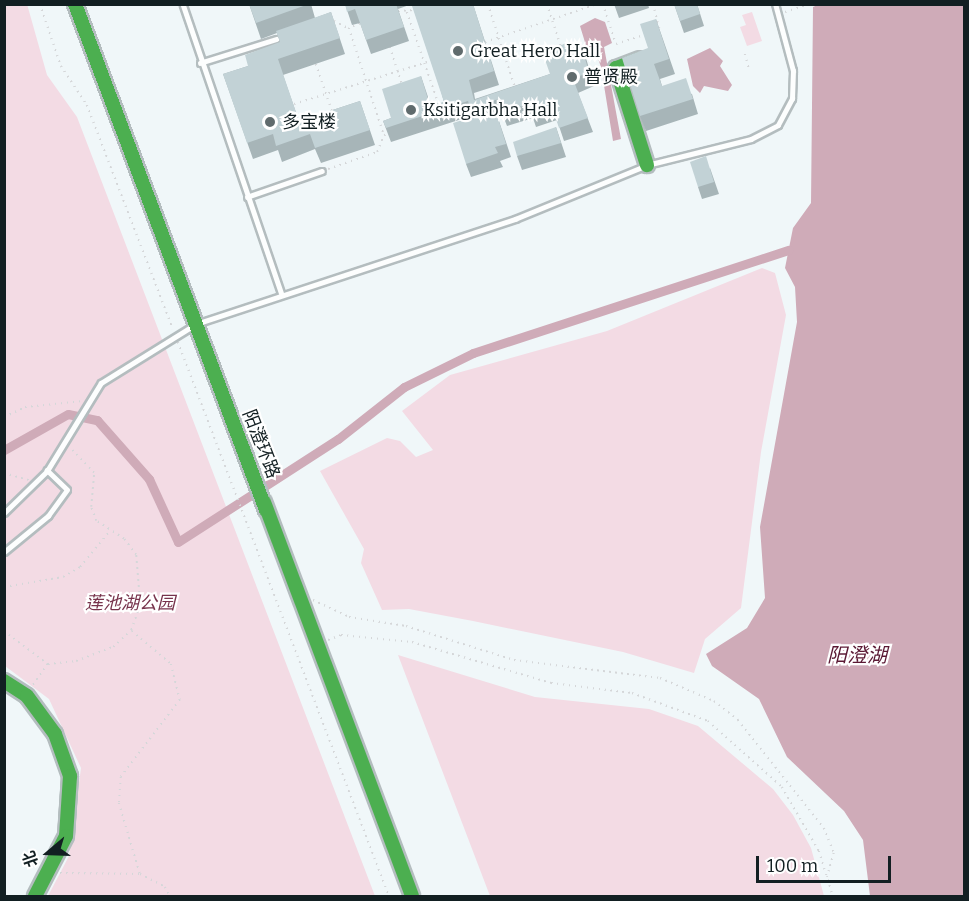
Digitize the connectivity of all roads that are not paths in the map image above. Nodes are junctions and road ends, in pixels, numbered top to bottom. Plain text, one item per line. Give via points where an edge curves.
1 (75, 4) edge
2 (183, 4) edge
3 (775, 4) edge
4 (276, 39) edge
5 (643, 58) edge
6 (200, 63) junction
7 (647, 165) junction
8 (322, 171) road end
9 (247, 197) junction
10 (282, 295) junction
11 (196, 324) junction
12 (47, 471) junction
13 (4, 513) edge
14 (4, 552) edge
15 (4, 681) edge
16 (35, 897) edge
17 (412, 897) edge

1 - 11 main road, 阳澄环路
2 - 6 lane
3 - 7 lane via 794,71 792,99 778,125 751,140
4 - 6 lane
5 - 7 main road via 616,68
6 - 9 lane
7 - 10 lane via 515,219
8 - 9 lane
9 - 10 lane
10 - 11 lane
11 - 12 lane via 100,383
11 - 17 main road, 阳澄环路
12 - 13 lane
12 - 14 lane via 67,490 48,516
15 - 16 main road via 27,696 55,734 70,776 69,819 51,871

